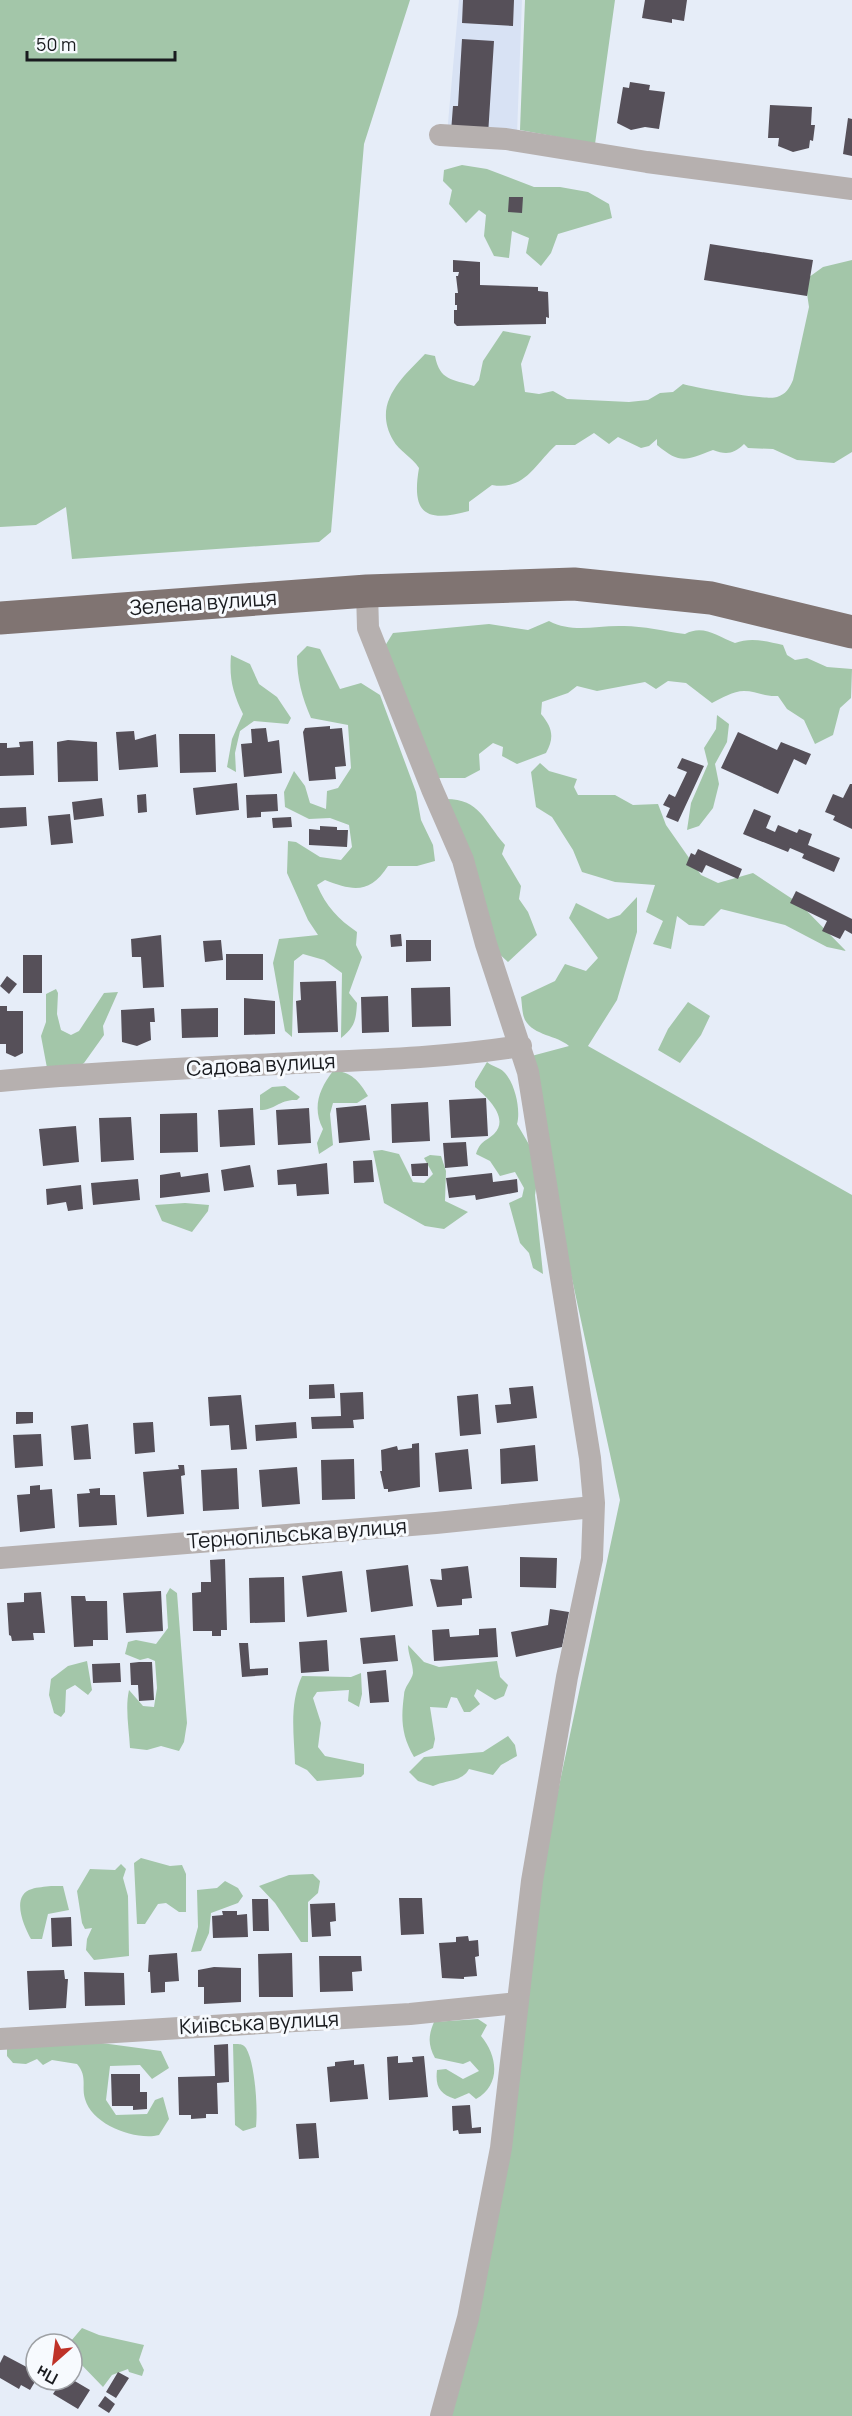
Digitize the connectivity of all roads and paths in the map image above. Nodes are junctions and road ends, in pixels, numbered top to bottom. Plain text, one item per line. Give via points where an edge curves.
1 (440, 135) dead end
2 (852, 189) edge
3 (367, 591) junction
4 (0, 618) edge
5 (851, 627) edge
6 (521, 1046) junction
7 (0, 1081) edge
8 (593, 1507) junction
9 (0, 1558) edge
10 (517, 2003) junction
11 (0, 2039) edge
12 (441, 2416) edge

1 - 2 street via 516,140 646,162
3 - 4 highway, Зелена вулиця
3 - 5 highway, Зелена вулиця via 574,584 711,598
3 - 6 street via 368,628 463,860 486,944
6 - 7 street, Садова вулиця via 343,1061 136,1070
6 - 8 street via 588,1447
8 - 9 street, Тернопільська вулиця
8 - 10 street via 591,1559 532,1881
10 - 11 street, Київська вулиця via 410,2014
10 - 12 street via 501,2148 468,2318

